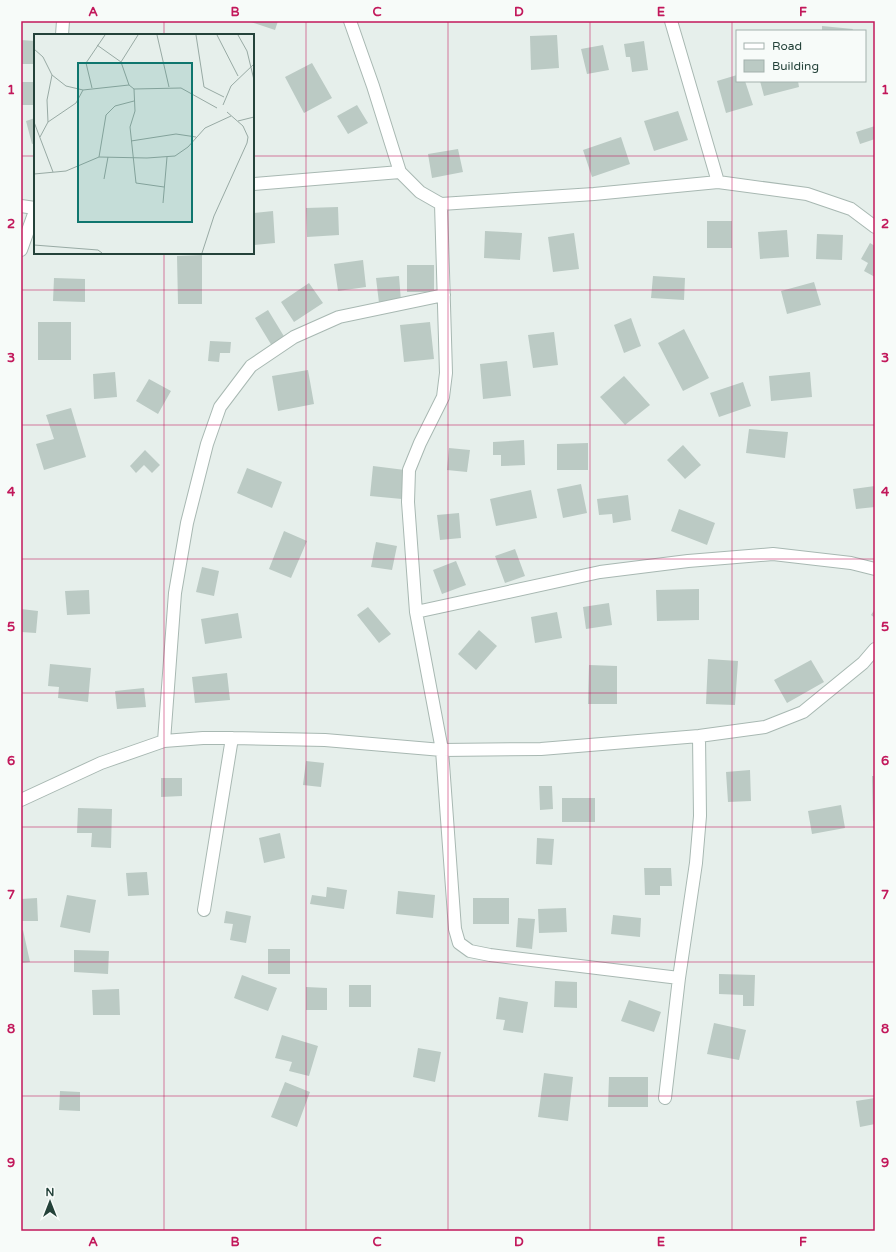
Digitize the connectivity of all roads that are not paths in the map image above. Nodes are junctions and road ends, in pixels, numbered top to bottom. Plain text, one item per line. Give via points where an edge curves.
1 (63, 21) edge
2 (350, 21) edge
3 (671, 21) edge
4 (62, 34) edge
5 (400, 172) junction
6 (718, 182) junction
7 (254, 184) edge
8 (441, 204) junction
9 (21, 206) edge
10 (34, 209) edge
11 (34, 212) edge
12 (875, 227) edge
13 (21, 250) edge
14 (444, 295) junction
15 (875, 568) edge
16 (416, 612) junction
17 (875, 649) edge
18 (699, 736) junction
19 (232, 738) junction
20 (164, 741) junction
21 (442, 750) junction
22 (21, 800) edge
23 (204, 910) dead end
24 (679, 978) junction
25 (665, 1098) dead end

1 - 4 street
2 - 5 street
3 - 6 street
5 - 7 street
5 - 8 street via 420,192
6 - 8 street via 594,194
6 - 12 street via 807,194 851,209
8 - 14 street
9 - 10 street
11 - 13 street
14 - 16 street via 446,373 443,398 409,470 408,502
14 - 20 street via 340,317 294,336 251,366 220,407 205,451 187,523 176,586
15 - 16 street via 773,554 688,561 600,572
16 - 21 street
17 - 18 street via 864,662 802,712 765,726
18 - 21 street via 541,749
18 - 24 street via 700,816 696,863
19 - 20 street
19 - 21 street via 325,740
19 - 23 street
20 - 22 street via 101,763
21 - 24 street via 455,929 459,943 470,951 490,956
24 - 25 street

